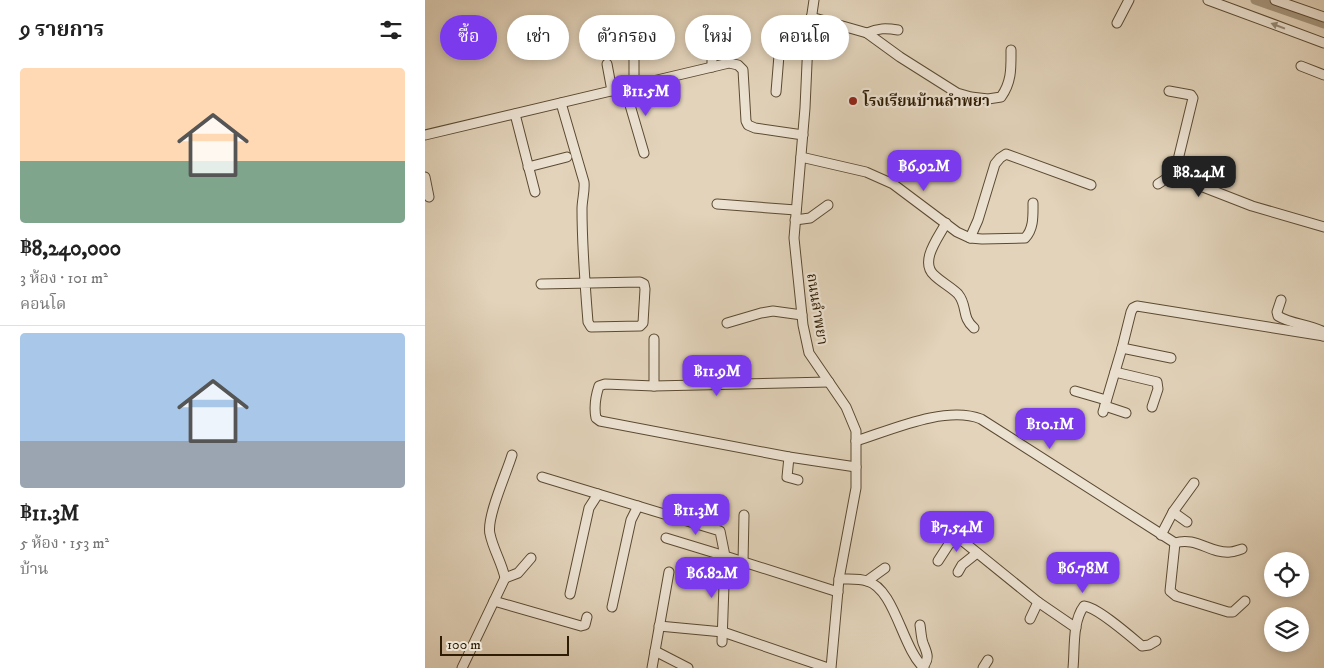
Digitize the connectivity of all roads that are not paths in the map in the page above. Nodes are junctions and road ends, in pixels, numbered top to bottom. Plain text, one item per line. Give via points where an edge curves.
1 (814, 0) edge
2 (1129, 0) edge
3 (1208, 0) edge
4 (1275, 0) edge
5 (1286, 2) edge
6 (812, 15) edge
7 (1324, 17) edge
8 (1117, 22) dead end
9 (849, 29) edge
10 (898, 30) dead end
11 (867, 33) junction
12 (1324, 42) edge
13 (1011, 50) dead end
14 (632, 60) edge
15 (712, 60) edge
16 (778, 60) edge
17 (808, 60) edge
18 (607, 64) dead end
19 (1301, 66) dead end
20 (712, 67) junction
21 (1324, 75) edge
22 (629, 86) junction
23 (612, 91) junction
24 (1169, 91) dead end
25 (777, 92) dead end
26 (561, 103) junction
27 (515, 114) junction
28 (425, 135) edge
29 (803, 135) junction
30 (644, 153) dead end
31 (567, 157) dead end
32 (801, 157) junction
33 (528, 167) junction
34 (1175, 173) junction
35 (425, 177) edge
36 (1158, 184) dead end
37 (1091, 185) dead end
38 (535, 192) dead end
39 (429, 197) dead end
40 (1033, 202) dead end
41 (717, 204) dead end
42 (828, 205) dead end
43 (796, 210) junction
44 (795, 220) junction
45 (946, 223) junction
46 (1324, 227) edge
47 (970, 238) junction
48 (585, 283) junction
49 (541, 284) dead end
50 (1281, 300) dead end
51 (802, 315) junction
52 (727, 323) dead end
53 (974, 328) dead end
54 (1324, 336) edge
55 (654, 339) dead end
56 (1122, 348) junction
57 (1171, 358) dead end
58 (1115, 372) junction
59 (829, 382) junction
60 (654, 386) junction
61 (1075, 391) dead end
62 (1105, 406) junction
63 (1152, 407) dead end
64 (1126, 413) dead end
65 (856, 442) junction
66 (513, 455) dead end
67 (789, 457) junction
68 (856, 467) junction
69 (542, 477) dead end
70 (798, 480) dead end
71 (1194, 483) dead end
72 (598, 494) junction
73 (637, 506) junction
74 (1173, 512) junction
75 (744, 515) dead end
76 (1187, 522) dead end
77 (1161, 535) junction
78 (666, 538) dead end
79 (1175, 543) junction
80 (1242, 550) dead end
81 (977, 553) junction
82 (725, 556) junction
83 (531, 558) dead end
84 (938, 561) dead end
85 (743, 562) junction
86 (885, 568) dead end
87 (669, 572) dead end
88 (958, 572) dead end
89 (505, 578) junction
90 (839, 579) junction
91 (867, 580) junction
92 (838, 592) junction
93 (571, 594) dead end
94 (494, 601) junction
95 (1245, 601) dead end
96 (1038, 602) junction
97 (611, 607) dead end
98 (587, 617) dead end
99 (1030, 619) dead end
100 (920, 625) dead end
101 (659, 626) junction
102 (1076, 628) junction
103 (723, 632) junction
104 (1156, 641) dead end
105 (722, 642) dead end
106 (655, 651) junction
107 (462, 668) edge
108 (652, 668) edge
109 (688, 668) edge
110 (830, 668) edge
111 (923, 668) edge
112 (1073, 668) edge

1 - 6 street, ถนนลำพยา
2 - 8 street
12 -> 3 street
4 - 5 street
5 - 7 street
9 - 11 street
10 - 11 street via 885,28
11 - 13 street via 926,75 957,93 971,97 1001,97 1011,76
14 - 22 street
15 - 20 street
16 - 25 street
17 - 29 street, ถนนลำพยา
18 - 23 street
19 - 21 street
20 - 22 street
20 - 29 street via 734,63 743,70 747,125
22 - 23 street
22 - 30 street
23 - 26 street
24 - 34 street via 1193,98
26 - 27 street
26 - 48 street via 585,182 582,206
27 - 28 street
27 - 33 street
29 - 32 street, ถนนลำพยา
31 - 33 street
32 - 43 street, ถนนลำพยา
32 - 45 street via 866,172 887,181
33 - 38 street
34 - 36 street
34 - 46 street via 1180,178 1252,206
35 - 39 street
37 - 47 street via 1006,154 995,164
40 - 47 street via 1032,225 1025,238
41 - 43 street
42 - 44 street via 810,218
43 - 44 street, ถนนลำพยา
44 - 51 street, ถนนลำพยา
45 - 47 street
45 - 53 street via 930,252 928,266 959,295 967,322
48 - 48 street via 591,327 641,326 644,284
48 - 49 street
50 - 54 street via 1278,316 1322,331
51 - 52 street via 773,311
51 - 59 street, ถนนลำพยา via 809,353
54 - 56 street via 1137,306 1131,312
55 - 60 street
56 - 57 street
56 - 58 street
58 - 62 street
58 - 63 street via 1157,382
59 - 60 street
59 - 65 street, ถนนลำพยา via 852,418 857,431
60 - 67 street via 599,386 596,418
61 - 62 street
62 - 64 street
65 - 68 street, ถนนลำพยา
65 - 77 street via 945,415 971,415
66 - 89 street via 492,513 489,532
67 - 68 street
67 - 70 street via 787,477
68 - 90 street, ถนนลำพยา via 856,488
69 - 72 street
71 - 74 street
72 - 73 street
72 - 93 street via 589,508
73 - 82 street via 720,531
73 - 97 street
74 - 76 street
74 - 77 street
75 - 85 street
77 - 79 street
78 - 82 street
79 - 80 street via 1191,541 1229,553
79 - 95 street via 1170,592 1227,612 1233,612
81 - 84 street via 957,537
81 - 88 street
81 - 96 street
82 - 85 street
82 - 103 street
83 - 89 street via 518,574
85 - 92 street
86 - 91 street
87 - 101 street
89 - 94 street
90 - 91 street
90 - 92 street, ถนนลำพยา
91 - 111 street via 885,597 912,653
92 - 110 street, ถนนลำพยา
94 - 98 street via 581,626
94 - 107 street
96 - 99 street
96 - 102 street
100 - 111 street via 928,655
101 - 103 street
101 - 106 street
102 - 104 street via 1080,611 1087,606 1142,646
102 - 112 street
103 - 105 street
103 - 110 street
106 - 108 street
106 - 109 street

